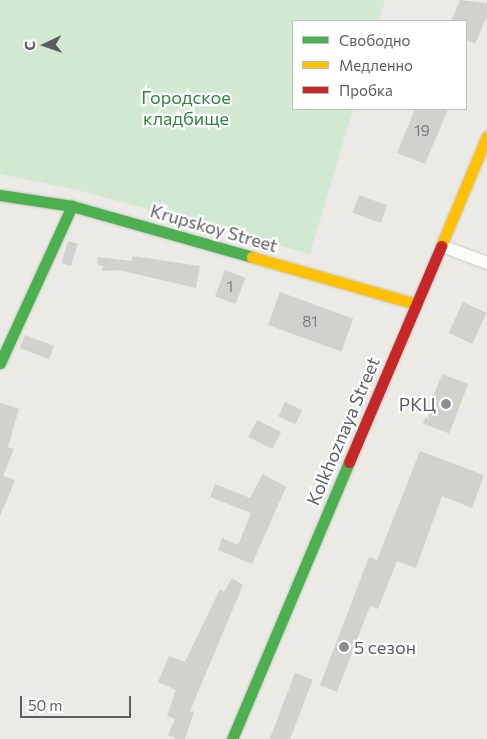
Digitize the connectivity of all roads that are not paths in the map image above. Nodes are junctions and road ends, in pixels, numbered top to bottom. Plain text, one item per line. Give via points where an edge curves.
1 (487, 136) edge
2 (484, 151) edge
3 (0, 195) edge
4 (72, 206) junction
5 (442, 246) junction
6 (487, 263) edge
7 (416, 304) junction
8 (0, 364) edge
9 (232, 739) edge

1 - 2 main road, Kolkhoznaya Street
2 - 5 main road, Kolkhoznaya Street
3 - 4 main road, Krupskoy Street
4 - 7 main road, Krupskoy Street
4 - 8 main road
5 - 6 street
5 - 7 main road, Kolkhoznaya Street
7 - 9 main road, Kolkhoznaya Street

